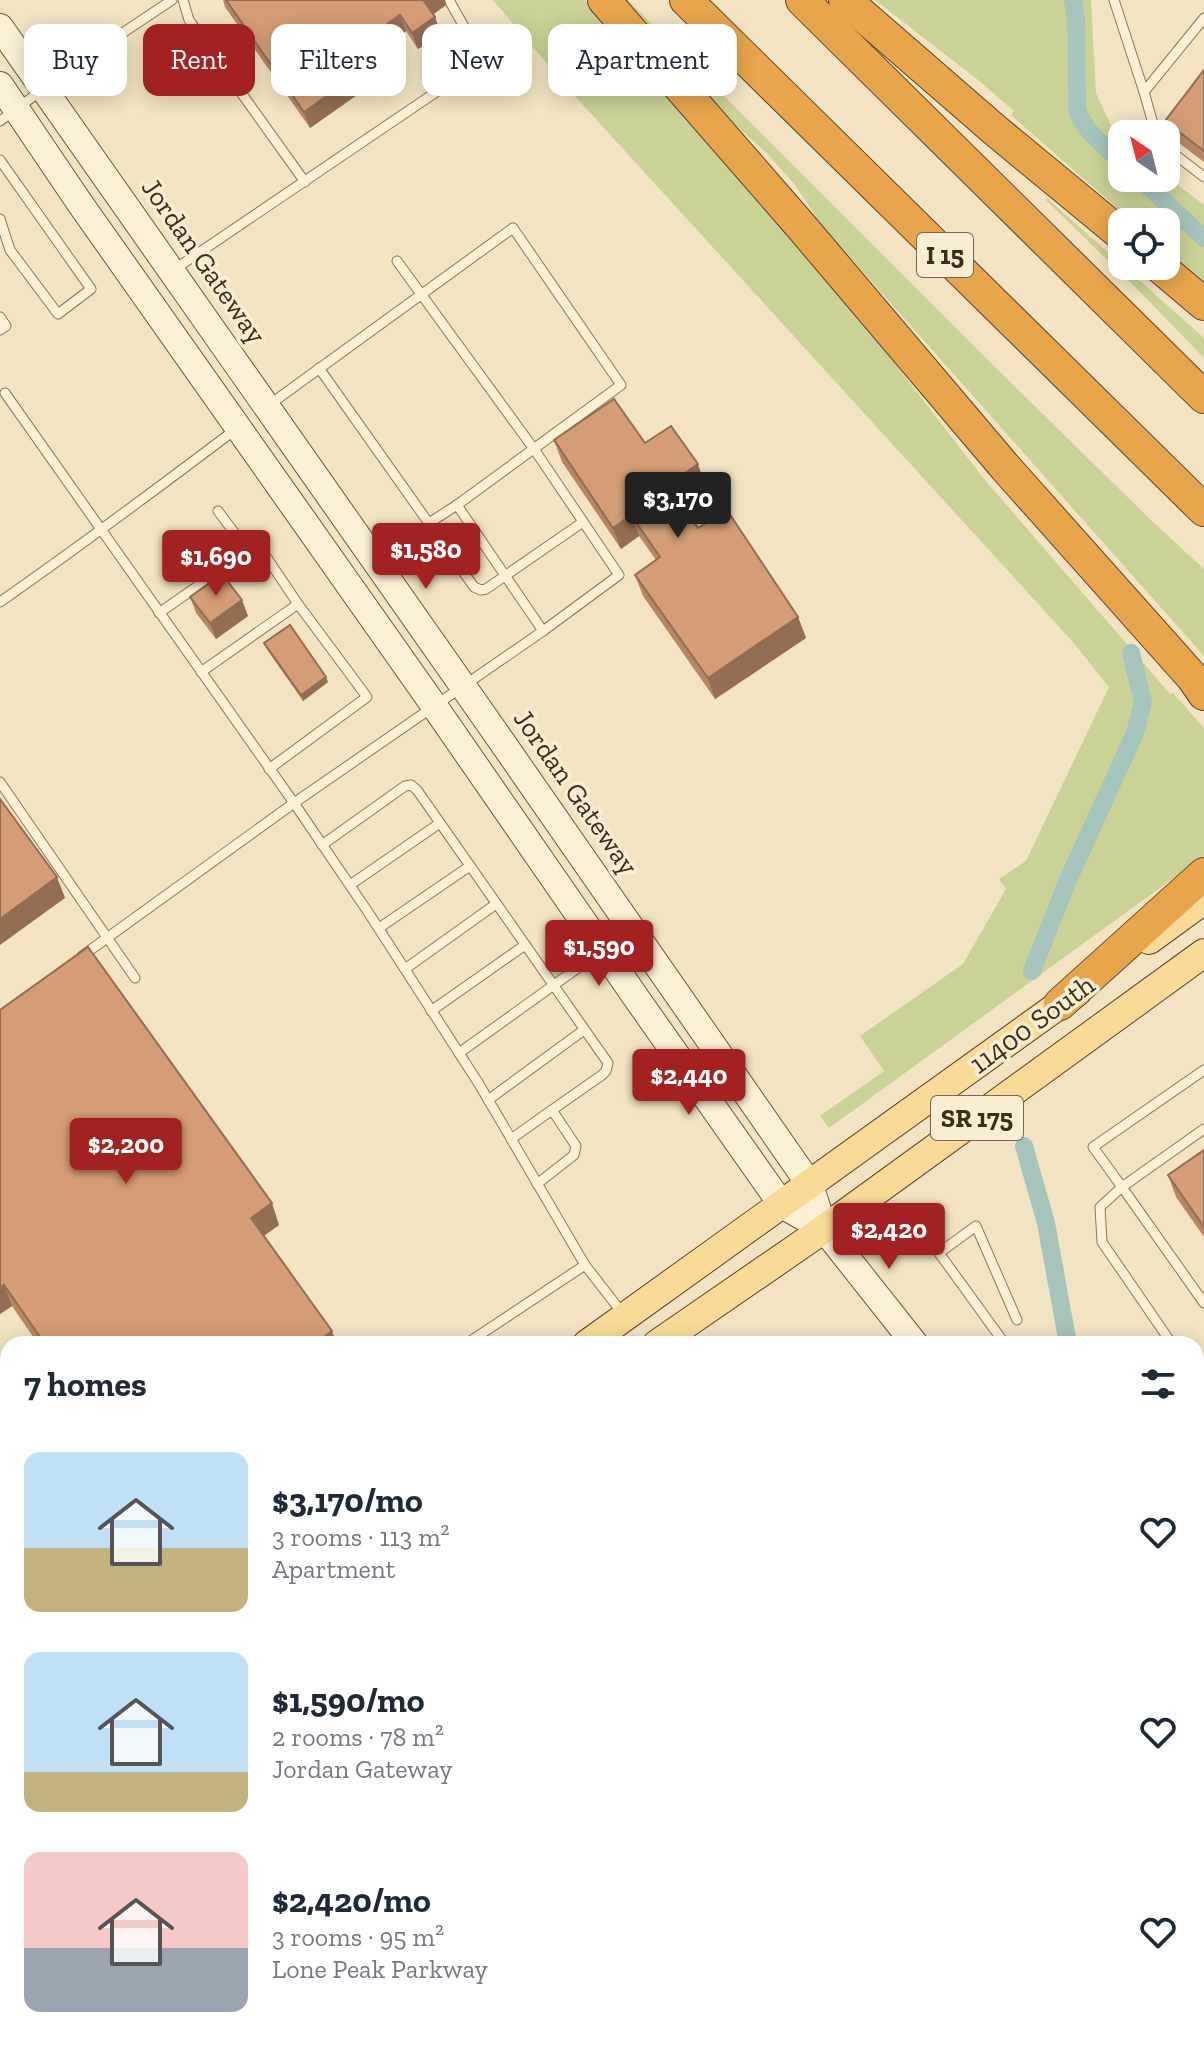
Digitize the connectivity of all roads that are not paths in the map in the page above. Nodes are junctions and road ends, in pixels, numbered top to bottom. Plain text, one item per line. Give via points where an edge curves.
1 (172, 0) edge
2 (183, 0) edge
3 (449, 0) edge
4 (604, 0) edge
5 (686, 0) edge
6 (802, 0) edge
7 (845, 0) edge
8 (1114, 0) edge
9 (1204, 18) edge
10 (0, 27) edge
11 (127, 30) edge
12 (24, 62) edge
13 (0, 85) edge
14 (1144, 92) junction
15 (35, 96) edge
16 (47, 96) edge
17 (8, 115) edge
18 (1152, 120) edge
19 (1180, 158) edge
20 (0, 160) edge
21 (1204, 177) edge
22 (305, 182) junction
23 (0, 219) edge
24 (1108, 223) edge
25 (397, 261) dead end
26 (172, 271) junction
27 (1176, 280) edge
28 (421, 295) junction
29 (1204, 304) edge
30 (0, 317) edge
31 (0, 330) edge
32 (319, 368) junction
33 (5, 393) dead end
34 (1204, 397) edge
35 (266, 407) junction
36 (237, 428) junction
37 (534, 449) junction
38 (457, 505) junction
39 (1204, 510) edge
40 (218, 511) dead end
41 (583, 522) junction
42 (429, 523) junction
43 (101, 531) junction
44 (248, 551) junction
45 (506, 577) junction
46 (0, 602) edge
47 (298, 604) junction
48 (159, 613) junction
49 (543, 631) junction
50 (201, 672) junction
51 (463, 686) junction
52 (1200, 686) edge
53 (433, 706) junction
54 (269, 769) junction
55 (0, 782) edge
56 (294, 803) junction
57 (440, 823) junction
58 (322, 845) junction
59 (470, 866) junction
60 (1204, 874) edge
61 (350, 885) junction
62 (1204, 900) edge
63 (496, 904) junction
64 (379, 928) junction
65 (107, 938) junction
66 (525, 945) junction
67 (603, 950) junction
68 (1204, 953) edge
69 (72, 963) edge
70 (405, 969) junction
71 (135, 978) dead end
72 (552, 985) junction
73 (1060, 1004) junction
74 (431, 1011) junction
75 (584, 1030) junction
76 (459, 1053) junction
77 (1204, 1070) edge
78 (488, 1100) junction
79 (552, 1110) junction
80 (1204, 1129) edge
81 (511, 1139) junction
82 (537, 1184) junction
83 (810, 1185) junction
84 (1122, 1187) junction
85 (782, 1205) junction
86 (824, 1229) junction
87 (585, 1265) junction
88 (1204, 1303) edge
89 (625, 1317) junction
90 (1017, 1320) dead end
91 (478, 1336) edge
92 (598, 1336) edge
93 (669, 1336) edge
94 (909, 1336) edge
95 (999, 1336) edge
96 (1167, 1336) edge

1 - 11 lane
2 - 22 lane via 189,20
3 - 22 lane via 480,55 473,67
4 - 52 highway
5 - 39 highway, I 15
6 - 34 highway
7 - 24 highway
8 - 14 lane
9 - 14 lane
10 - 12 main road, Jordan Gateway
13 - 17 main road
14 - 18 lane
15 - 17 lane
16 - 26 main road, Jordan Gateway
17 - 36 main road
19 - 21 lane
20 - 23 lane via 91,289 58,314 10,250
22 - 26 lane
25 - 28 lane
26 - 35 main road, Jordan Gateway
27 - 29 highway
28 - 32 lane
28 - 37 lane
28 - 37 lane via 513,228 621,385
30 - 31 lane via 6,326
32 - 35 lane
32 - 42 lane
33 - 43 lane
35 - 36 main road
35 - 51 main road, Jordan Gateway
36 - 43 lane
36 - 53 main road
37 - 38 lane
37 - 41 lane
38 - 42 lane
38 - 45 lane
40 - 44 lane
41 - 45 lane
41 - 49 lane via 619,575
42 - 45 lane via 474,587 486,589
43 - 46 lane
43 - 48 lane
44 - 47 lane via 267,558
44 - 48 lane
45 - 49 lane
47 - 50 lane
47 - 54 lane via 367,697
48 - 50 lane
49 - 51 lane
50 - 54 lane
51 - 53 lane
51 - 83 main road, Jordan Gateway
53 - 56 lane
53 - 67 main road
54 - 56 lane
55 - 65 lane
56 - 58 lane
56 - 65 lane
57 - 58 lane via 417,790 405,786
57 - 59 lane
57 - 61 lane
58 - 61 lane
59 - 63 lane
59 - 64 lane
60 - 73 highway
61 - 64 lane
62 - 73 main road, 11400 South / SR 175
63 - 66 lane
63 - 70 lane
64 - 70 lane
65 - 69 lane
65 - 71 lane
66 - 72 lane
66 - 74 lane
67 - 72 lane
67 - 85 main road
68 - 86 main road, 11400 South / SR 175
70 - 74 lane
72 - 75 lane
72 - 76 lane
73 - 83 main road, 11400 South / SR 175
74 - 76 lane
75 - 78 lane
75 - 79 lane via 608,1063 606,1071
76 - 78 lane
77 - 84 lane via 1093,1147
78 - 81 lane
79 - 81 lane
79 - 82 lane via 576,1146 574,1155
80 - 84 lane
81 - 82 lane
82 - 87 lane
83 - 85 main road, 11400 South / SR 175
83 - 86 main road, Jordan Gateway
84 - 88 lane
84 - 96 lane via 1100,1207 1102,1242
85 - 86 main road
85 - 89 main road, 11400 South / SR 175
86 - 93 main road, 11400 South / SR 175
86 - 94 main road
87 - 89 lane
87 - 91 lane
89 - 92 main road, 11400 South / SR 175
90 - 95 lane via 976,1226 939,1253

